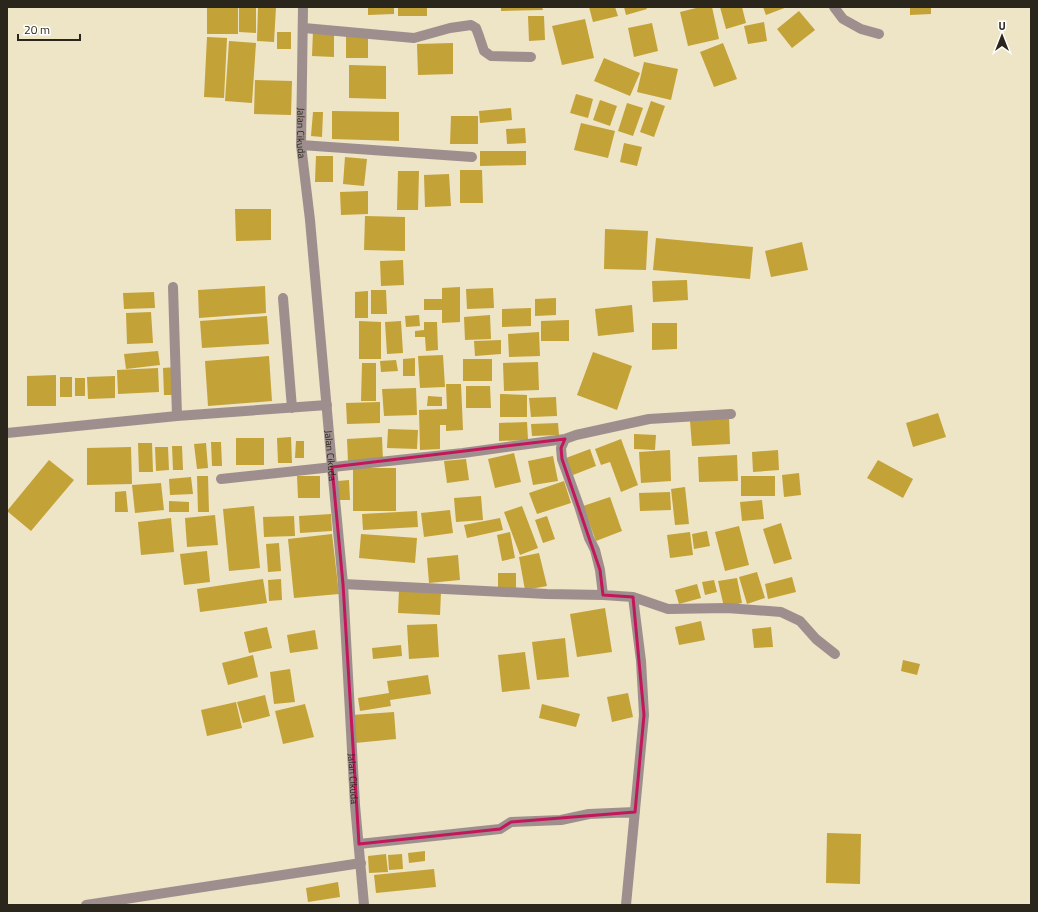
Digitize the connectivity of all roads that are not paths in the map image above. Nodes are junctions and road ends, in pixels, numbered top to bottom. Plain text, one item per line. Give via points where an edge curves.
1 (304, 7) edge
2 (834, 7) edge
3 (304, 28) junction
4 (879, 34) dead end
5 (530, 57) dead end
6 (301, 145) junction
7 (472, 157) dead end
8 (173, 287) dead end
9 (283, 298) dead end
10 (327, 405) junction
11 (292, 408) junction
12 (731, 414) dead end
13 (177, 416) junction
14 (7, 433) edge
15 (565, 439) junction
16 (332, 468) junction
17 (221, 479) dead end
18 (343, 584) junction
19 (603, 595) junction
20 (633, 597) junction
21 (835, 654) dead end
22 (635, 812) junction
23 (359, 844) junction
24 (361, 863) junction
25 (86, 905) edge
26 (364, 905) edge
27 (626, 905) edge

1 - 3 street, Jalan Cikuda
2 - 4 street via 843,19 861,29
3 - 5 street via 414,38 470,25 476,28 484,51 491,56
3 - 6 street, Jalan Cikuda
6 - 7 street
6 - 10 street, Jalan Cikuda
8 - 13 street
9 - 11 street
10 - 11 street
10 - 16 street, Jalan Cikuda
11 - 13 street
12 - 15 street via 649,419 576,434
13 - 14 street
15 - 16 street
15 - 19 street via 561,448 562,459 595,550
16 - 17 street
16 - 18 street, Jalan Cikuda
18 - 19 street
18 - 23 street, Jalan Cikuda
19 - 20 street
20 - 21 street via 668,609 727,608 781,612 800,621 816,639
20 - 22 street via 644,715
22 - 23 street via 590,814 561,820 511,822 500,829
22 - 27 street
23 - 24 street, Jalan Cikuda
24 - 25 street
24 - 26 street, Jalan Cikuda

